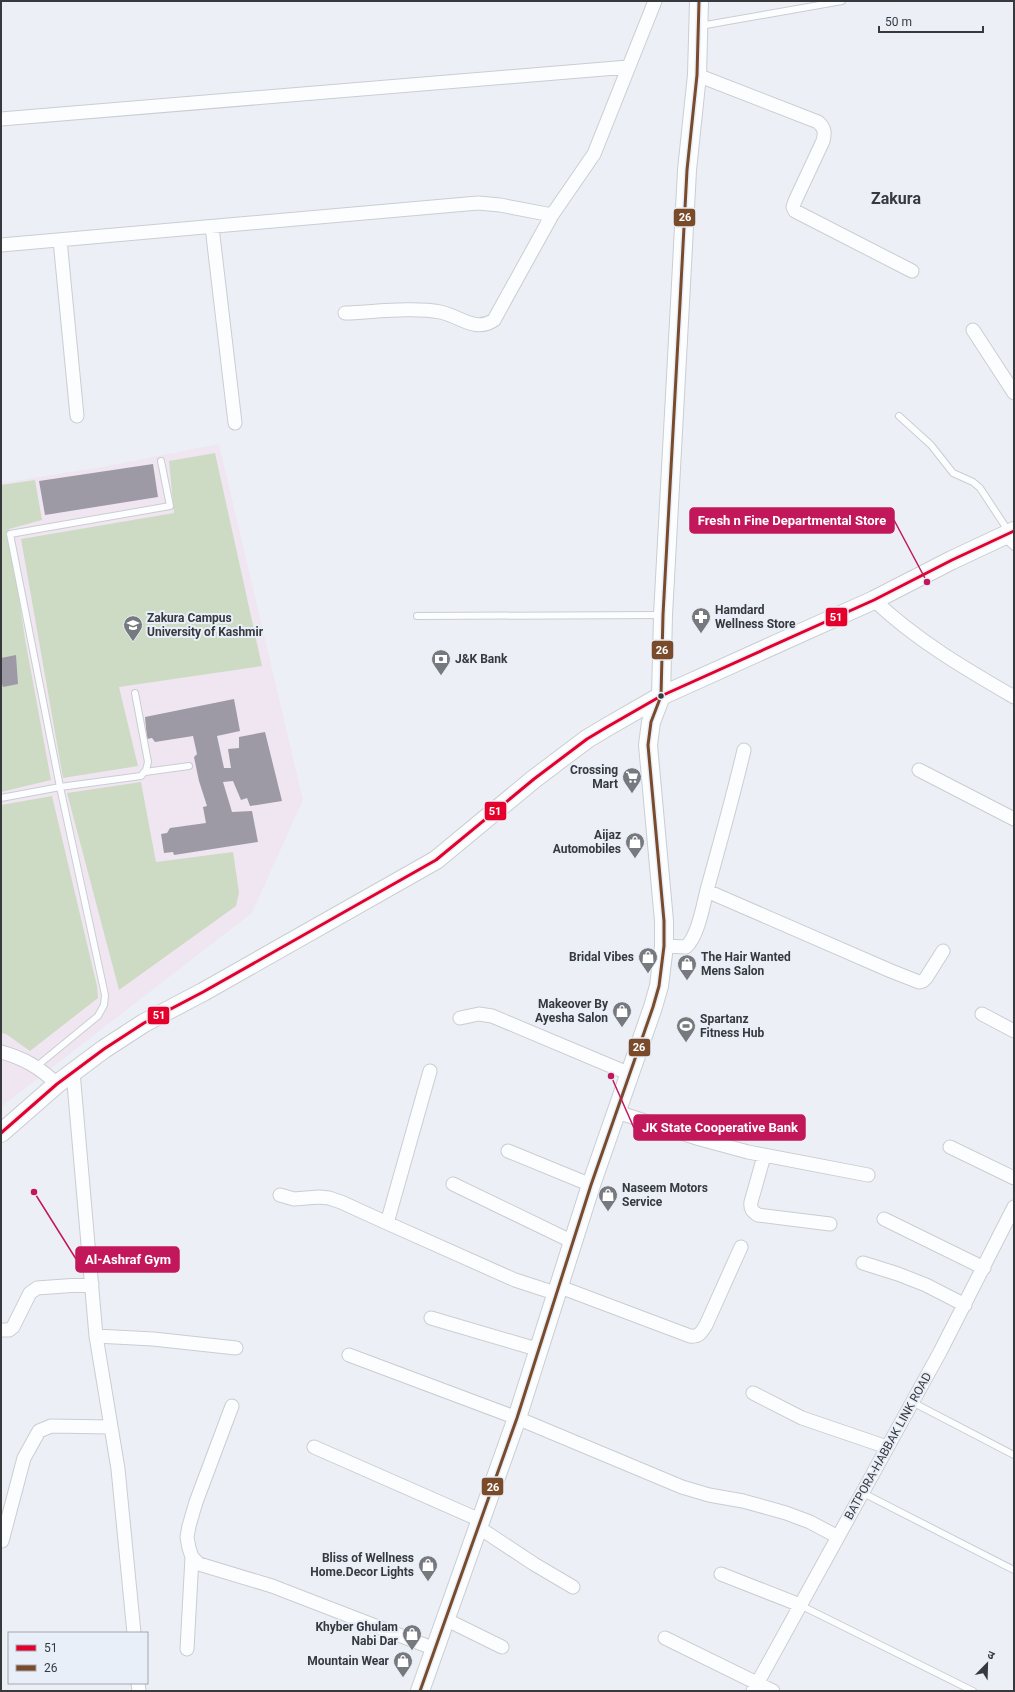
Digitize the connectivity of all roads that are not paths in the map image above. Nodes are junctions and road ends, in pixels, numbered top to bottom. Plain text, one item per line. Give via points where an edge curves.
1 (655, 1) edge
2 (699, 1) edge
3 (842, 1) edge
4 (698, 26) junction
5 (628, 67) junction
6 (697, 75) junction
7 (1, 119) edge
8 (552, 215) junction
9 (212, 227) junction
10 (60, 240) junction
11 (1, 245) edge
12 (912, 271) dead end
13 (345, 314) dead end
14 (973, 330) dead end
15 (1014, 393) edge
16 (77, 416) dead end
17 (899, 416) dead end
18 (235, 423) dead end
19 (161, 461) dead end
20 (1010, 537) edge
21 (874, 600) junction
22 (664, 615) junction
23 (417, 616) dead end
24 (135, 693) dead end
25 (661, 696) junction
26 (1014, 697) edge
27 (744, 750) dead end
28 (189, 766) dead end
29 (919, 770) dead end
30 (144, 772) junction
31 (60, 788) junction
32 (1, 798) edge
33 (1014, 819) edge
34 (707, 891) junction
35 (664, 946) junction
36 (943, 951) dead end
37 (982, 1014) dead end
38 (460, 1018) dead end
39 (1014, 1030) edge
40 (1, 1052) edge
41 (37, 1066) junction
42 (430, 1071) dead end
43 (73, 1072) junction
44 (630, 1074) junction
45 (57, 1084) junction
46 (617, 1112) junction
47 (1, 1133) edge
48 (950, 1147) dead end
49 (508, 1151) dead end
50 (764, 1156) junction
51 (868, 1176) dead end
52 (1014, 1178) edge
53 (453, 1184) dead end
54 (591, 1186) junction
55 (280, 1195) dead end
56 (1014, 1207) edge
57 (884, 1219) dead end
58 (387, 1223) junction
59 (830, 1224) dead end
60 (573, 1242) junction
61 (741, 1247) dead end
62 (863, 1263) dead end
63 (984, 1268) junction
64 (92, 1284) junction
65 (559, 1290) junction
66 (965, 1304) junction
67 (431, 1318) dead end
68 (1, 1330) edge
69 (96, 1336) junction
70 (236, 1348) dead end
71 (540, 1350) junction
72 (349, 1355) dead end
73 (753, 1393) dead end
74 (912, 1402) junction
75 (232, 1406) dead end
76 (517, 1418) junction
77 (110, 1427) junction
78 (314, 1447) dead end
79 (887, 1447) junction
80 (1014, 1455) edge
81 (863, 1493) junction
82 (479, 1523) junction
83 (838, 1537) junction
84 (2, 1541) edge
85 (192, 1557) junction
86 (1014, 1570) edge
87 (721, 1574) dead end
88 (573, 1587) dead end
89 (800, 1605) junction
90 (445, 1619) junction
91 (134, 1632) edge
92 (665, 1638) dead end
93 (502, 1647) dead end
94 (187, 1649) dead end
95 (435, 1649) junction
96 (755, 1687) edge
97 (420, 1691) edge
98 (773, 1691) edge
99 (973, 1691) edge

1 - 5 street
2 - 4 main road
3 - 4 lane
4 - 6 main road
5 - 7 street
5 - 8 street via 594,154
6 - 12 street via 823,126 823,142 795,201 795,211
6 - 22 main road via 687,178
8 - 9 street via 478,203
8 - 13 street via 494,320 487,324 478,326 448,314 431,311
9 - 10 street
9 - 18 street
10 - 11 street
10 - 16 street
14 - 15 street
17 - 20 lane via 931,445 953,473 980,488
19 - 31 lane via 170,506 10,534
20 - 21 main road via 952,560
21 - 25 main road
21 - 26 street via 890,616 926,643
22 - 23 lane
22 - 25 main road
24 - 30 lane via 148,762
25 - 35 main road via 651,722 648,745 662,890
25 - 43 main road via 587,740 534,779 436,860 144,1023
27 - 34 street
28 - 30 lane
29 - 33 street
30 - 31 lane via 142,776 132,778
31 - 32 lane
31 - 41 lane via 105,995 104,1005 98,1016
34 - 35 street via 691,942 686,947
34 - 36 street via 919,982 926,978
35 - 44 main road via 659,986
37 - 39 street
38 - 44 street via 478,1014 492,1016
40 - 41 street
41 - 45 street
42 - 58 street
43 - 45 main road
43 - 64 street
44 - 46 main road
45 - 47 main road
46 - 50 street via 700,1139
46 - 54 main road
48 - 52 street
49 - 54 street
50 - 51 street
50 - 59 street via 751,1202 752,1211 758,1215
53 - 60 street
54 - 60 main road
55 - 58 street via 294,1199 329,1198
56 - 63 street, BATPORA-HABBAK LINK ROAD
57 - 63 street
58 - 65 street via 515,1280
60 - 65 main road
61 - 65 street via 706,1325 696,1336
62 - 66 street via 926,1285
63 - 66 street, BATPORA-HABBAK LINK ROAD
64 - 68 street via 37,1288 30,1292 13,1327
64 - 69 street
65 - 71 main road
66 - 74 street, BATPORA-HABBAK LINK ROAD
67 - 71 street
69 - 70 street
69 - 77 street
71 - 76 main road
72 - 76 street
73 - 79 street via 802,1418
74 - 79 street, BATPORA-HABBAK LINK ROAD
74 - 80 lane
75 - 85 street via 189,1526 187,1537
76 - 82 main road
76 - 83 street via 682,1487 709,1495 743,1500 786,1513
77 - 84 street via 51,1426 39,1431 24,1458
77 - 91 street via 118,1469
78 - 82 street
79 - 81 street, BATPORA-HABBAK LINK ROAD
81 - 83 street, BATPORA-HABBAK LINK ROAD
81 - 86 lane
82 - 88 street via 534,1564
82 - 90 main road
83 - 89 street, BATPORA-HABBAK LINK ROAD
85 - 94 street
85 - 95 street via 200,1564 272,1586
87 - 89 street
89 - 96 street, BATPORA-HABBAK LINK ROAD
89 - 99 lane
90 - 93 street
90 - 95 main road
92 - 96 street
95 - 97 main road
96 - 98 street

